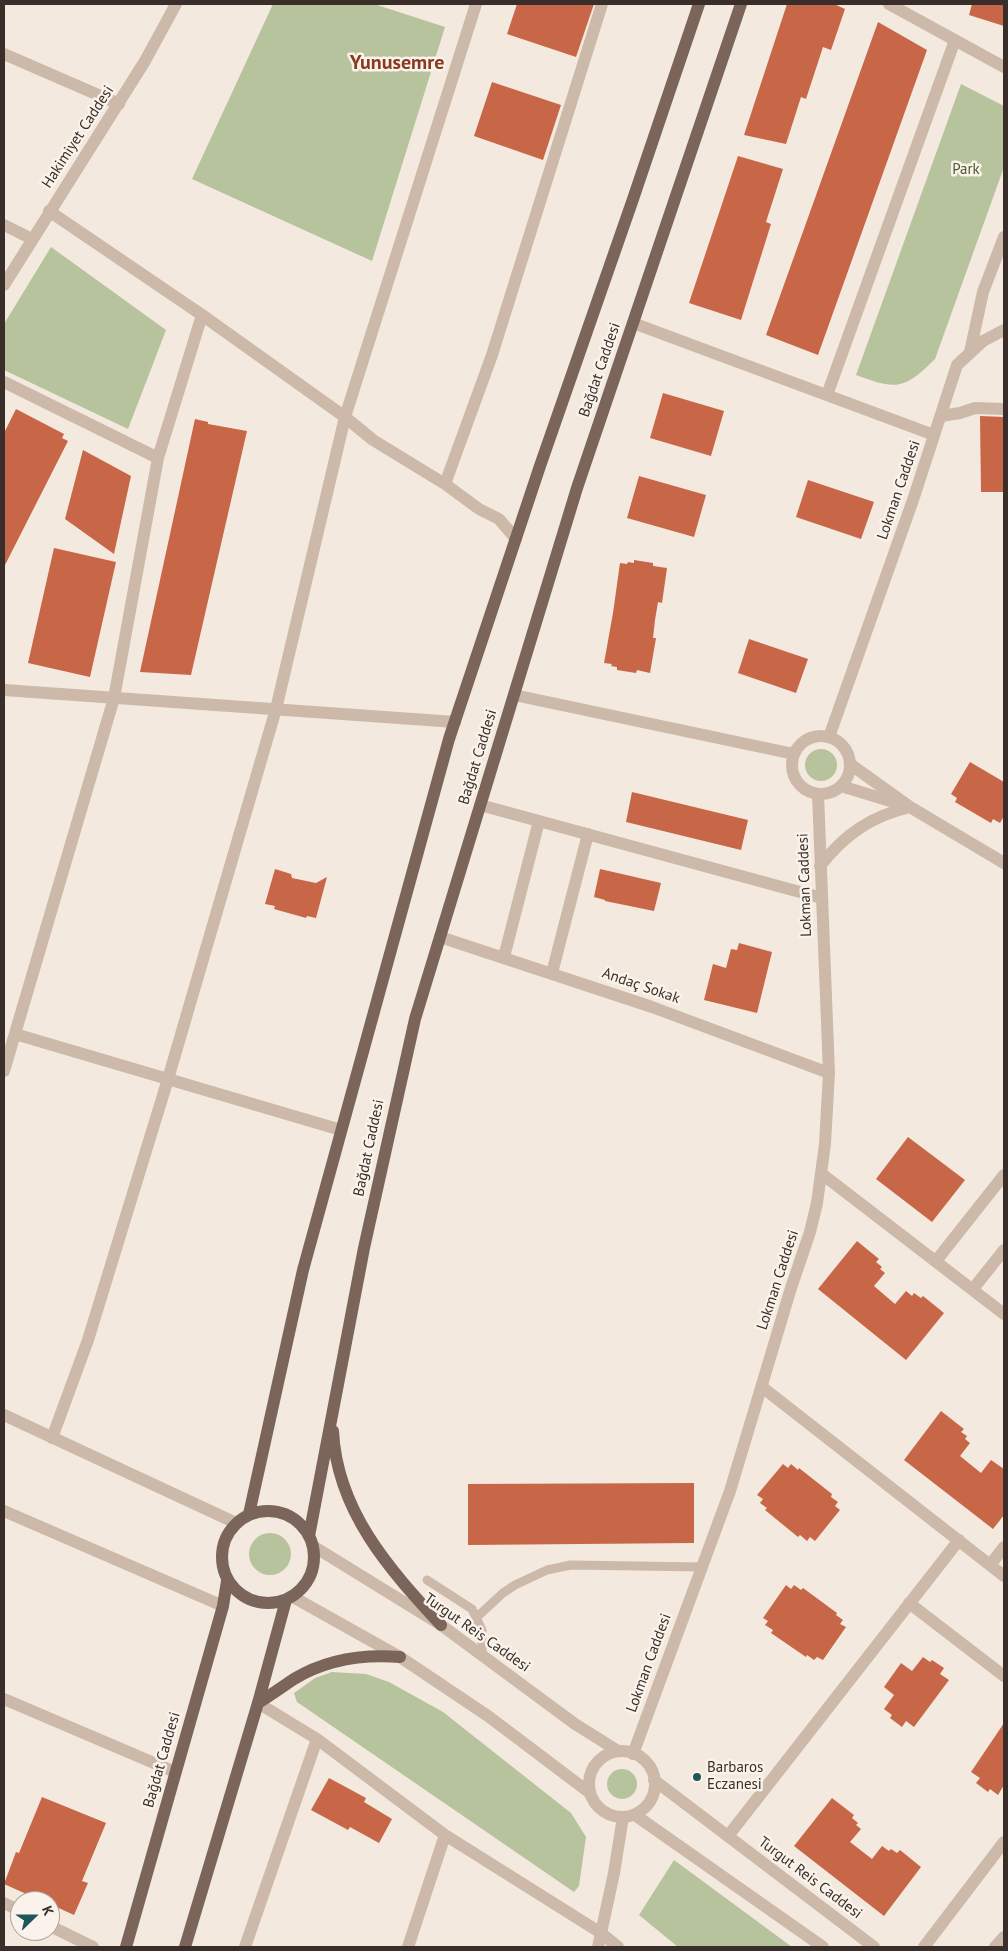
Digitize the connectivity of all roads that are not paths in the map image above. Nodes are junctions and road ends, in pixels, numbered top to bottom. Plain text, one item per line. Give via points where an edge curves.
1 (176, 4) edge
2 (476, 4) edge
3 (602, 4) edge
4 (699, 4) edge
5 (741, 4) edge
6 (889, 4) edge
7 (955, 40) junction
8 (4, 55) edge
9 (1004, 67) edge
10 (118, 104) junction
11 (50, 211) junction
12 (4, 225) edge
13 (1004, 237) edge
14 (32, 239) junction
15 (4, 285) edge
16 (202, 315) junction
17 (634, 323) junction
18 (1004, 330) edge
19 (970, 352) junction
20 (5, 387) edge
21 (827, 395) junction
22 (1004, 409) edge
23 (941, 416) junction
24 (345, 417) junction
25 (934, 435) junction
26 (158, 458) junction
27 (444, 484) junction
28 (516, 539) junction
29 (4, 690) edge
30 (514, 695) junction
31 (114, 698) junction
32 (276, 710) junction
33 (455, 722) junction
34 (829, 737) junction
35 (794, 754) junction
36 (850, 764) junction
37 (841, 786) junction
38 (818, 794) junction
39 (480, 806) junction
40 (910, 807) junction
41 (538, 821) junction
42 (588, 834) junction
43 (1004, 863) edge
44 (820, 866) junction
45 (822, 898) junction
46 (440, 937) junction
47 (504, 957) junction
48 (552, 973) junction
49 (15, 1034) junction
50 (4, 1071) edge
51 (828, 1073) junction
52 (168, 1079) junction
53 (341, 1130) junction
54 (822, 1174) junction
55 (1004, 1175) edge
56 (1004, 1250) edge
57 (936, 1261) junction
58 (973, 1289) junction
59 (1004, 1314) edge
60 (762, 1387) junction
61 (332, 1414) junction
62 (4, 1416) edge
63 (52, 1438) junction
64 (4, 1511) edge
65 (249, 1514) junction
66 (236, 1523) junction
67 (958, 1540) junction
68 (311, 1541) junction
69 (1004, 1547) edge
70 (990, 1565) junction
71 (702, 1567) junction
72 (1004, 1576) edge
73 (427, 1580) dead end
74 (227, 1581) junction
75 (290, 1598) junction
76 (909, 1603) junction
77 (223, 1606) junction
78 (477, 1618) junction
79 (441, 1625) junction
80 (482, 1655) junction
81 (400, 1656) junction
82 (1004, 1676) edge
83 (4, 1699) edge
84 (258, 1703) junction
85 (317, 1739) junction
86 (618, 1752) junction
87 (633, 1754) junction
88 (175, 1772) junction
89 (654, 1780) junction
90 (590, 1793) junction
91 (629, 1816) junction
92 (445, 1834) junction
93 (728, 1836) junction
94 (1004, 1842) edge
95 (60, 1931) edge
96 (601, 1933) junction
97 (1004, 1937) edge
98 (93, 1947) edge
99 (126, 1947) edge
100 (185, 1947) edge
101 (245, 1947) edge
102 (408, 1947) edge
103 (598, 1947) edge
104 (618, 1947) edge
105 (823, 1947) edge
106 (874, 1947) edge
107 (924, 1947) edge
108 (995, 1947) edge

1 - 10 street, Hakimiyet Caddesi
2 - 24 street
3 - 27 street via 492,355
4 - 28 main road, Bağdat Caddesi
5 - 17 main road, Bağdat Caddesi
6 - 7 street
7 - 9 street
7 - 21 street
8 - 10 street
10 - 11 street, Hakimiyet Caddesi
11 - 14 street, Hakimiyet Caddesi
11 - 16 street
12 - 14 street
13 - 19 street via 983,292
14 - 15 street, Hakimiyet Caddesi
16 - 24 street
16 - 26 street
17 - 21 street
17 - 30 main road, Bağdat Caddesi via 577,488
18 - 19 street, Lokman Caddesi
19 - 23 street, Lokman Caddesi via 957,364
20 - 26 street
21 - 25 street
22 - 23 street via 976,408
23 - 25 street, Lokman Caddesi
24 - 27 street via 373,440
24 - 32 street
25 - 34 street, Lokman Caddesi
26 - 31 street
27 - 28 street via 479,509 500,519
28 - 33 main road, Bağdat Caddesi
29 - 31 street
30 - 35 street
30 - 39 main road, Bağdat Caddesi
31 - 32 street
31 - 49 street
32 - 33 street
32 - 52 street
33 - 53 main road, Bağdat Caddesi
34 - 35 street via 808,738
34 - 36 street via 845,748
35 - 38 street via 792,765 797,781 810,792
36 - 37 street via 850,772
36 - 40 street
37 - 38 street
37 - 40 street
38 - 44 street, Lokman Caddesi
39 - 41 street
39 - 46 main road, Bağdat Caddesi
40 - 43 street
40 - 44 street via 881,815 855,830
41 - 42 street
41 - 47 street
42 - 45 street
42 - 48 street
44 - 45 street, Lokman Caddesi
45 - 51 street, Lokman Caddesi
46 - 47 street, Andaç Sokak
46 - 61 main road, Bağdat Caddesi via 415,1019 388,1133
47 - 48 street, Andaç Sokak
48 - 51 street, Andaç Sokak via 652,1006
49 - 50 street
49 - 52 street
51 - 54 street, Lokman Caddesi
52 - 53 street
52 - 63 street via 88,1340
53 - 65 main road, Bağdat Caddesi via 303,1270
54 - 57 street
54 - 60 street, Lokman Caddesi via 810,1232
55 - 57 street
56 - 58 street
57 - 58 street
58 - 59 street
60 - 67 street
60 - 71 street, Lokman Caddesi via 730,1491
61 - 68 main road, Bağdat Caddesi
61 - 79 main road via 340,1474 360,1524 388,1565
62 - 63 street
63 - 66 street
64 - 77 street
65 - 66 main road
65 - 68 main road via 260,1511 284,1513 303,1526
66 - 74 main road via 226,1536 221,1551
67 - 70 street
67 - 76 street
68 - 75 main road via 313,1569 302,1589
68 - 79 street, Turgut Reis Caddesi
69 - 70 street
70 - 72 street
71 - 78 lane via 571,1565 547,1570 515,1585
71 - 87 street, Lokman Caddesi
73 - 78 lane via 472,1608
74 - 75 main road via 247,1600 266,1604
74 - 77 main road, Bağdat Caddesi
75 - 81 street
75 - 84 main road
76 - 82 street
76 - 93 street
77 - 88 main road, Bağdat Caddesi
78 - 80 lane via 482,1630
79 - 80 street, Turgut Reis Caddesi
80 - 86 street, Turgut Reis Caddesi
81 - 84 main road via 364,1656 329,1663 294,1679
81 - 90 street via 488,1716
83 - 88 street
84 - 85 street
84 - 100 main road
85 - 92 street
85 - 101 street
86 - 87 street
86 - 90 street via 609,1754 594,1766
87 - 89 street via 650,1767
88 - 99 main road, Bağdat Caddesi
89 - 91 street via 649,1803
89 - 93 street, Turgut Reis Caddesi
90 - 91 street via 600,1809 608,1814
91 - 96 street
91 - 105 street
92 - 96 street
92 - 102 street
93 - 106 street, Turgut Reis Caddesi
94 - 107 street
95 - 98 street
96 - 103 street
96 - 104 street
97 - 108 street

